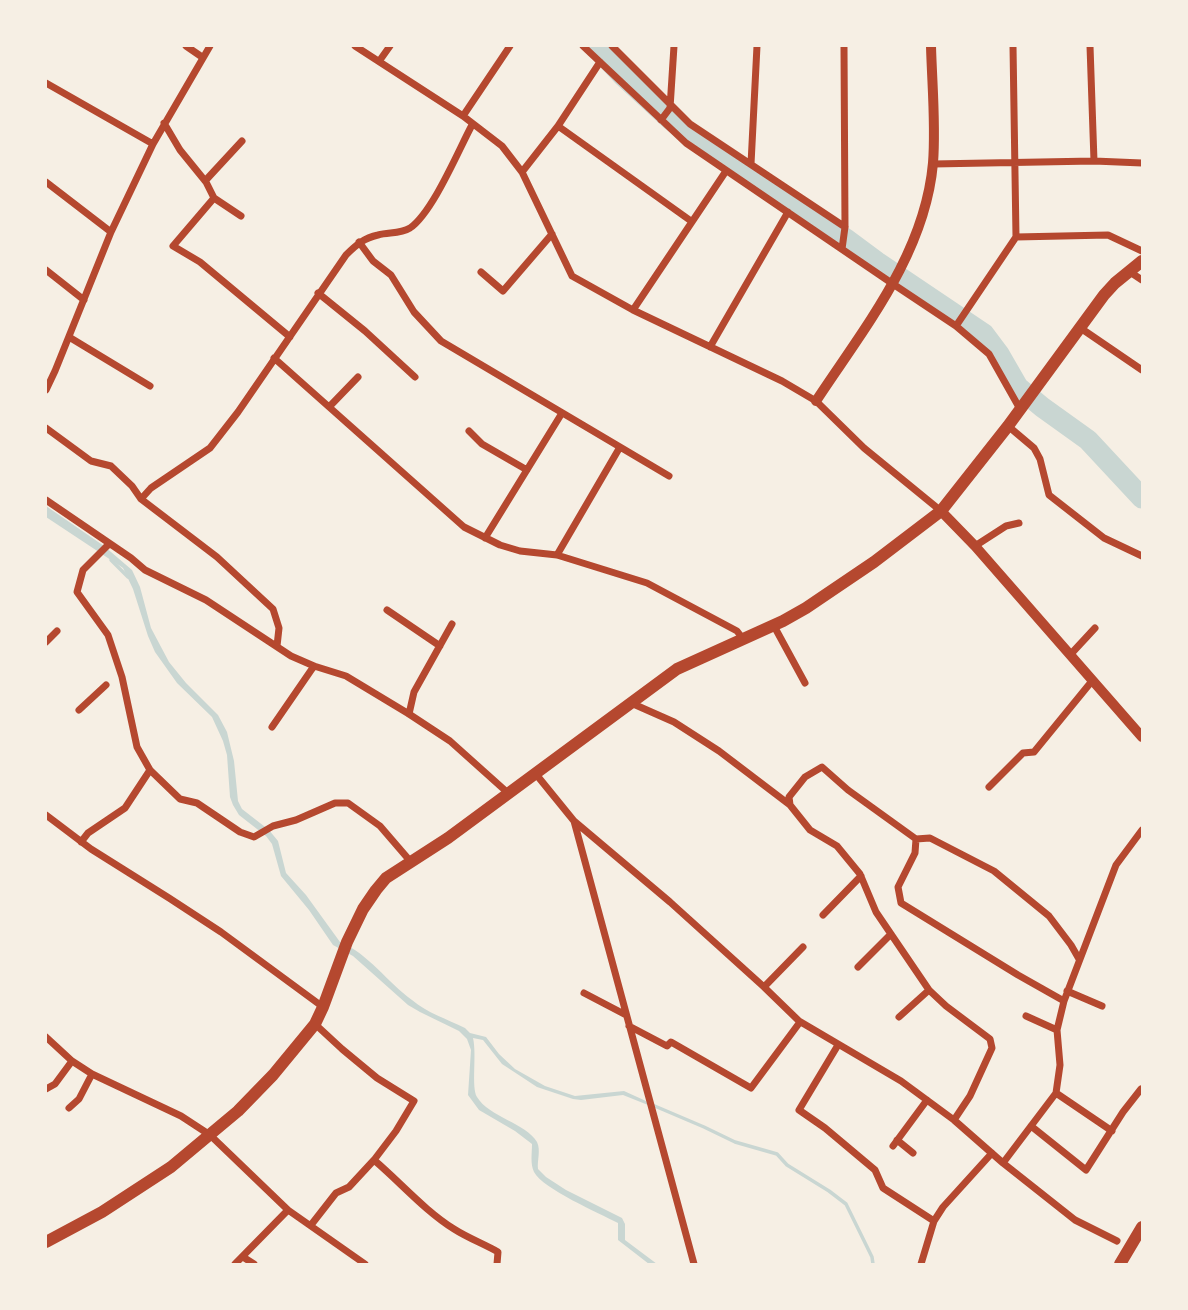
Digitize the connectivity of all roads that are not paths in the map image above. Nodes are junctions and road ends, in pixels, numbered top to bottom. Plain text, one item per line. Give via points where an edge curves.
1 (186, 46) edge
2 (210, 46) edge
3 (355, 46) edge
4 (390, 46) edge
5 (510, 46) edge
6 (583, 46) edge
7 (612, 46) edge
8 (674, 46) edge
9 (757, 46) edge
10 (844, 46) edge
11 (931, 46) edge
12 (1013, 46) edge
13 (1090, 46) edge
14 (202, 57) junction
15 (380, 61) junction
16 (600, 62) junction
17 (46, 83) edge
18 (670, 107) junction
19 (463, 116) junction
20 (663, 119) junction
21 (164, 122) junction
22 (472, 125) junction
23 (558, 126) junction
24 (242, 141) dead end
25 (153, 144) junction
26 (1094, 161) junction
27 (1014, 162) junction
28 (1143, 163) edge
29 (751, 164) junction
30 (933, 164) junction
31 (726, 171) junction
32 (522, 172) junction
33 (205, 181) junction
34 (46, 182) edge
35 (214, 198) junction
36 (788, 212) junction
37 (241, 216) dead end
38 (691, 221) junction
39 (844, 229) junction
40 (111, 232) junction
41 (552, 234) junction
42 (1016, 237) junction
43 (359, 242) junction
44 (842, 246) junction
45 (1143, 251) edge
46 (1143, 261) edge
47 (46, 270) edge
48 (481, 272) dead end
49 (1130, 272) junction
50 (1143, 280) edge
51 (893, 283) junction
52 (318, 293) junction
53 (84, 300) junction
54 (633, 310) junction
55 (957, 324) junction
56 (1079, 327) junction
57 (69, 337) junction
58 (290, 337) junction
59 (710, 347) junction
60 (274, 358) junction
61 (1143, 370) edge
62 (358, 377) dead end
63 (415, 377) dead end
64 (150, 386) dead end
65 (46, 390) edge
66 (816, 401) junction
67 (1023, 406) junction
68 (330, 407) junction
69 (562, 413) junction
70 (1008, 426) junction
71 (46, 428) edge
72 (469, 431) dead end
73 (620, 447) junction
74 (527, 470) junction
75 (669, 476) dead end
76 (141, 499) junction
77 (46, 500) edge
78 (941, 511) junction
79 (1019, 523) dead end
80 (485, 537) junction
81 (109, 544) junction
82 (975, 545) junction
83 (557, 555) junction
84 (1143, 556) edge
85 (387, 610) dead end
86 (452, 624) dead end
87 (774, 626) junction
88 (1095, 628) dead end
89 (57, 631) dead end
90 (743, 639) junction
91 (46, 642) edge
92 (277, 646) junction
93 (440, 646) junction
94 (1070, 655) junction
95 (314, 666) junction
96 (1092, 681) junction
97 (805, 683) dead end
98 (106, 685) dead end
99 (631, 703) junction
100 (79, 710) dead end
101 (409, 714) junction
102 (272, 726) dead end
103 (1143, 737) edge
104 (150, 770) junction
105 (535, 773) junction
106 (989, 787) dead end
107 (508, 793) junction
108 (790, 805) junction
109 (46, 815) edge
110 (574, 821) junction
111 (1143, 830) edge
112 (916, 839) junction
113 (80, 842) junction
114 (411, 862) junction
115 (861, 876) junction
116 (823, 915) dead end
117 (891, 934) junction
118 (803, 947) dead end
119 (1079, 959) junction
120 (858, 967) dead end
121 (764, 987) junction
122 (929, 990) junction
123 (1067, 991) junction
124 (584, 993) dead end
125 (1064, 1001) junction
126 (1102, 1006) dead end
127 (323, 1007) junction
128 (626, 1015) junction
129 (1026, 1016) dead end
130 (899, 1017) dead end
131 (800, 1022) junction
132 (315, 1024) junction
133 (629, 1026) junction
134 (1057, 1030) junction
135 (46, 1037) edge
136 (838, 1045) junction
137 (72, 1061) junction
138 (92, 1074) junction
139 (46, 1089) edge
140 (1141, 1089) edge
141 (1056, 1093) junction
142 (927, 1100) junction
143 (69, 1108) dead end
144 (954, 1120) junction
145 (1031, 1126) junction
146 (1112, 1131) junction
147 (210, 1135) junction
148 (913, 1153) dead end
149 (992, 1153) junction
150 (373, 1160) junction
151 (1003, 1163) junction
152 (288, 1210) junction
153 (934, 1221) junction
154 (311, 1225) junction
155 (1143, 1227) edge
156 (1117, 1241) dead end
157 (46, 1242) edge
158 (243, 1257) junction
159 (236, 1265) edge
160 (254, 1265) edge
161 (365, 1265) edge
162 (497, 1265) edge
163 (694, 1265) edge
164 (920, 1265) edge
165 (1120, 1265) edge

1 - 14 street
2 - 14 street
3 - 15 street
4 - 15 street
5 - 19 street
6 - 16 street
7 - 18 street
8 - 18 street
9 - 29 street
10 - 39 street
11 - 30 street
12 - 27 street
13 - 26 street
14 - 21 street
15 - 19 street
16 - 20 street
16 - 23 street
17 - 25 street
18 - 20 street
18 - 29 street
19 - 22 street
20 - 31 street via 686,143
21 - 25 street
21 - 33 street
22 - 32 street via 502,146
22 - 43 street via 423,216 408,229
23 - 32 street
23 - 38 street
24 - 33 street
25 - 40 street
26 - 27 street
26 - 28 street
27 - 30 street
27 - 42 street
29 - 39 street
30 - 51 street via 915,238
31 - 36 street
31 - 38 street
32 - 41 street
33 - 35 street
34 - 40 street
35 - 37 street
35 - 58 street via 173,246 200,262
36 - 44 street
36 - 59 street
38 - 54 street
39 - 44 street
40 - 53 street
41 - 48 street via 503,291
41 - 54 street via 572,276
42 - 45 street via 1108,235
42 - 55 street
43 - 52 street
43 - 69 street via 391,275 414,312 441,341
44 - 51 street
46 - 49 main road
47 - 53 street
49 - 50 street
49 - 56 main road
51 - 55 street
51 - 66 street
52 - 58 street
52 - 63 street
53 - 57 street
54 - 59 street
55 - 67 street via 989,354
56 - 61 street
56 - 67 main road
57 - 64 street
57 - 65 street
58 - 60 street
59 - 66 street
60 - 68 street
60 - 76 street via 210,447
62 - 68 street
66 - 78 street
67 - 70 main road
68 - 80 street via 464,527
69 - 73 street
69 - 74 street
70 - 78 main road
70 - 84 street via 1034,448 1049,495 1104,538
71 - 76 street via 91,461 111,466
72 - 74 street via 482,444
73 - 75 street
73 - 83 street
74 - 80 street
76 - 92 street via 217,557 273,609 279,628
77 - 81 street
78 - 82 main road
78 - 87 main road via 874,562
79 - 82 street
80 - 83 street via 520,551
81 - 92 street via 145,570 206,600
81 - 104 street via 83,570 77,592 108,635 137,747
82 - 94 main road
83 - 90 street via 647,583 737,631
85 - 93 street
86 - 93 street
87 - 90 main road
87 - 97 street
88 - 94 street
89 - 91 street
90 - 99 main road via 677,669
92 - 95 street
93 - 101 street via 414,692
94 - 96 main road
95 - 101 street via 346,676
95 - 102 street
96 - 103 main road
96 - 106 street via 1034,752 1023,753
98 - 100 street
99 - 105 main road
99 - 108 street via 674,722
101 - 107 street via 450,741
104 - 113 street via 125,808
104 - 114 street via 180,799 197,803 240,832 254,836 335,803 348,803 380,826
105 - 107 main road
105 - 110 street
107 - 114 main road
108 - 112 street via 789,797 805,777 822,766
108 - 115 street via 810,830 837,846
109 - 113 street
110 - 121 street
110 - 128 street
111 - 119 street via 1116,865
112 - 119 street via 930,838 994,871 1049,916
112 - 125 street via 915,853 898,887 901,903
113 - 127 street via 221,932
114 - 127 main road via 386,878 363,909
115 - 116 street
115 - 117 street
117 - 120 street
117 - 122 street
118 - 121 street
119 - 123 street
121 - 131 street
122 - 130 street
122 - 144 street via 990,1040 992,1048
123 - 125 street
123 - 126 street
124 - 128 street
125 - 134 street
127 - 132 main road
128 - 133 street
129 - 134 street
131 - 133 street via 751,1088 671,1042 667,1046
131 - 136 street
132 - 147 main road via 274,1075
132 - 150 street via 377,1078 414,1101
133 - 163 street
134 - 141 street via 1060,1065
135 - 137 street
136 - 142 street
136 - 153 street via 799,1110 875,1170 883,1188
137 - 138 street
137 - 139 street
138 - 143 street
138 - 147 street via 181,1116
140 - 146 street
141 - 145 street
141 - 146 street
142 - 144 street
142 - 148 street via 895,1143
144 - 149 street
145 - 146 street via 1086,1170
145 - 151 street
147 - 152 street
147 - 157 main road via 159,1176
149 - 151 street
149 - 153 street
150 - 154 street via 349,1187 336,1193
150 - 162 street via 454,1229 498,1252
151 - 156 street via 1075,1220
152 - 154 street
152 - 158 street
153 - 164 street
154 - 161 street
155 - 165 main road
158 - 159 street
158 - 160 street

